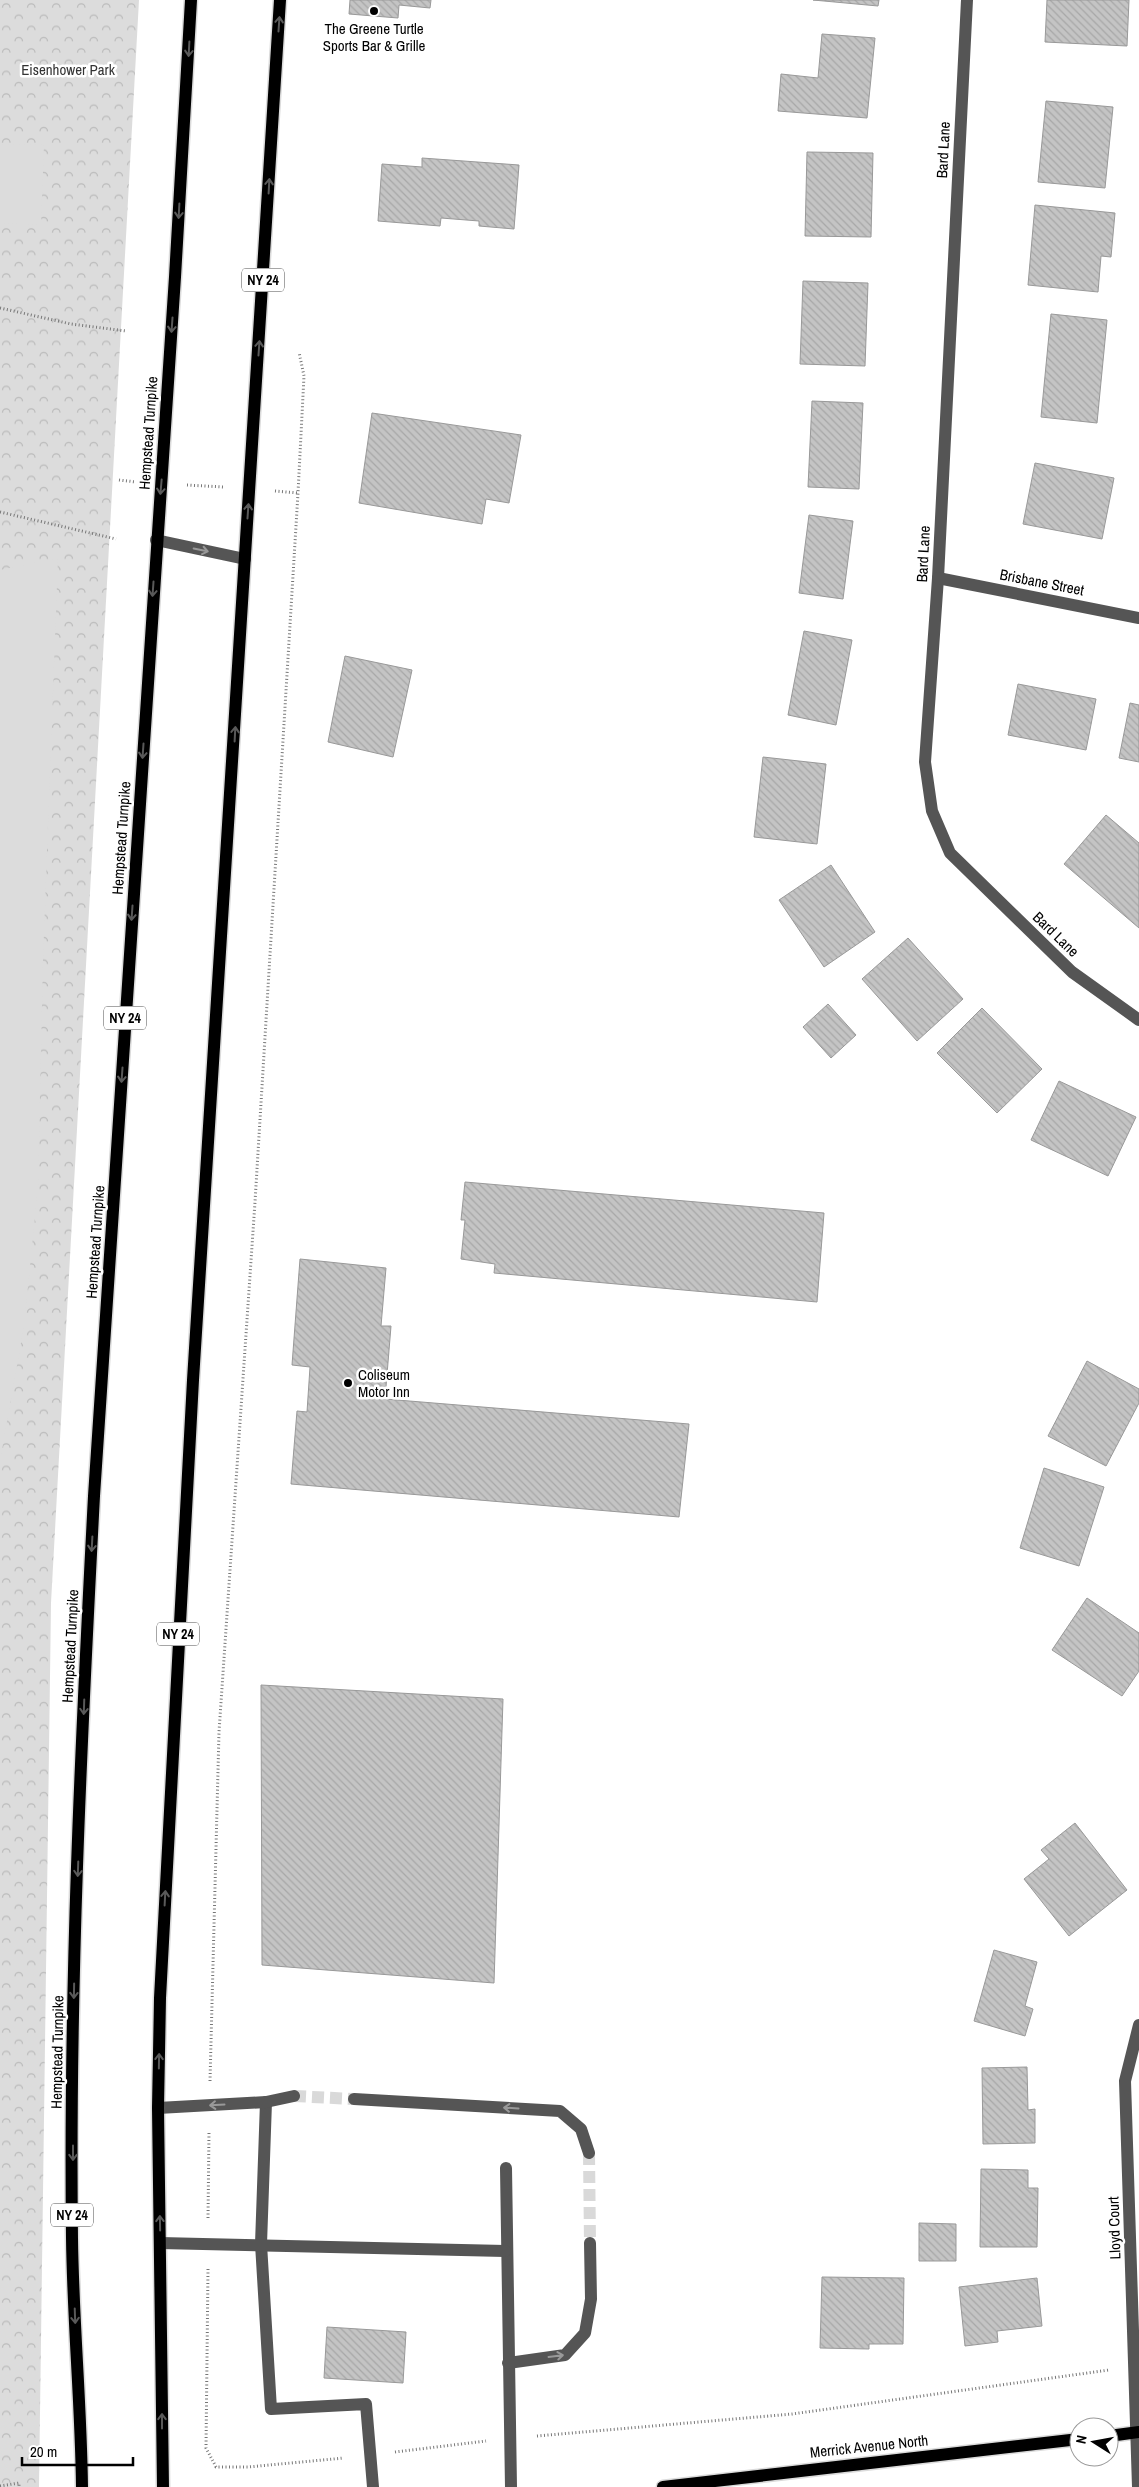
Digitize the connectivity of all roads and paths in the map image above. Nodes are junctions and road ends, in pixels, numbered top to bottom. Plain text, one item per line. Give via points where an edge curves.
1 (191, 0) edge
2 (280, 0) edge
3 (967, 0) edge
4 (0, 308) edge
5 (126, 330) dead end
6 (299, 352) dead end
7 (119, 480) dead end
8 (162, 484) junction
9 (250, 489) junction
10 (298, 492) junction
11 (0, 512) edge
12 (116, 539) dead end
13 (156, 540) junction
14 (245, 559) junction
15 (938, 578) junction
16 (1139, 618) edge
17 (1139, 1020) edge
18 (1139, 2025) edge
19 (294, 2096) tunnel mouth
20 (354, 2099) tunnel mouth
21 (266, 2102) junction
22 (210, 2105) junction
23 (158, 2108) junction
24 (589, 2153) tunnel mouth
25 (506, 2168) dead end
26 (160, 2243) junction
27 (208, 2243) junction
28 (590, 2243) tunnel mouth
29 (261, 2244) junction
30 (505, 2251) junction
31 (508, 2362) junction
32 (1135, 2366) junction
33 (1138, 2432) edge
34 (1119, 2435) edge
35 (509, 2438) junction
36 (1069, 2440) edge
37 (370, 2455) junction
38 (19, 2485) edge
39 (0, 2486) edge
40 (82, 2487) edge
41 (162, 2487) edge
42 (373, 2487) edge
43 (511, 2487) edge
44 (663, 2487) edge
45 (1138, 2487) edge

1 -> 8 main road, Hempstead Turnpike / NY 24
9 -> 2 main road, NY 24
3 - 15 street, Bard Lane
4 - 5 path via 71,324
6 - 10 path via 304,376
7 - 8 path
8 - 9 path
8 -> 13 main road, Hempstead Turnpike / NY 24
9 - 10 path
14 -> 9 main road, NY 24
10 - 22 path via 219,1732
11 - 12 path
13 -> 14 street
13 -> 40 main road, Hempstead Turnpike / NY 24 via 84,1680 76,1932 72,2240
23 -> 14 main road, NY 24 via 160,1998 178,1625
15 - 16 street, Brisbane Street
15 - 17 street, Bard Lane via 925,762 932,811 950,853 1072,972
18 - 32 street, Lloyd Court via 1125,2081
19 - 21 street
24 -> 20 street via 581,2129 560,2111
21 -> 22 street
21 - 29 street
22 - 23 street
22 - 27 path
26 -> 23 main road, NY 24
25 - 30 street
26 - 27 street
41 -> 26 main road, NY 24
27 - 29 street
27 - 37 path via 206,2448 216,2467
31 -> 28 street via 565,2355 585,2333 591,2299
29 - 30 street
29 - 37 street via 270,2409 366,2404
30 - 31 street
31 - 35 street
32 - 33 street, Lloyd Court
32 - 35 path via 792,2414
33 - 34 main road
33 - 45 street, Lloyd Court
35 - 37 path
35 - 43 street
36 - 44 main road, Merrick Avenue North
37 - 42 street
38 - 39 path

